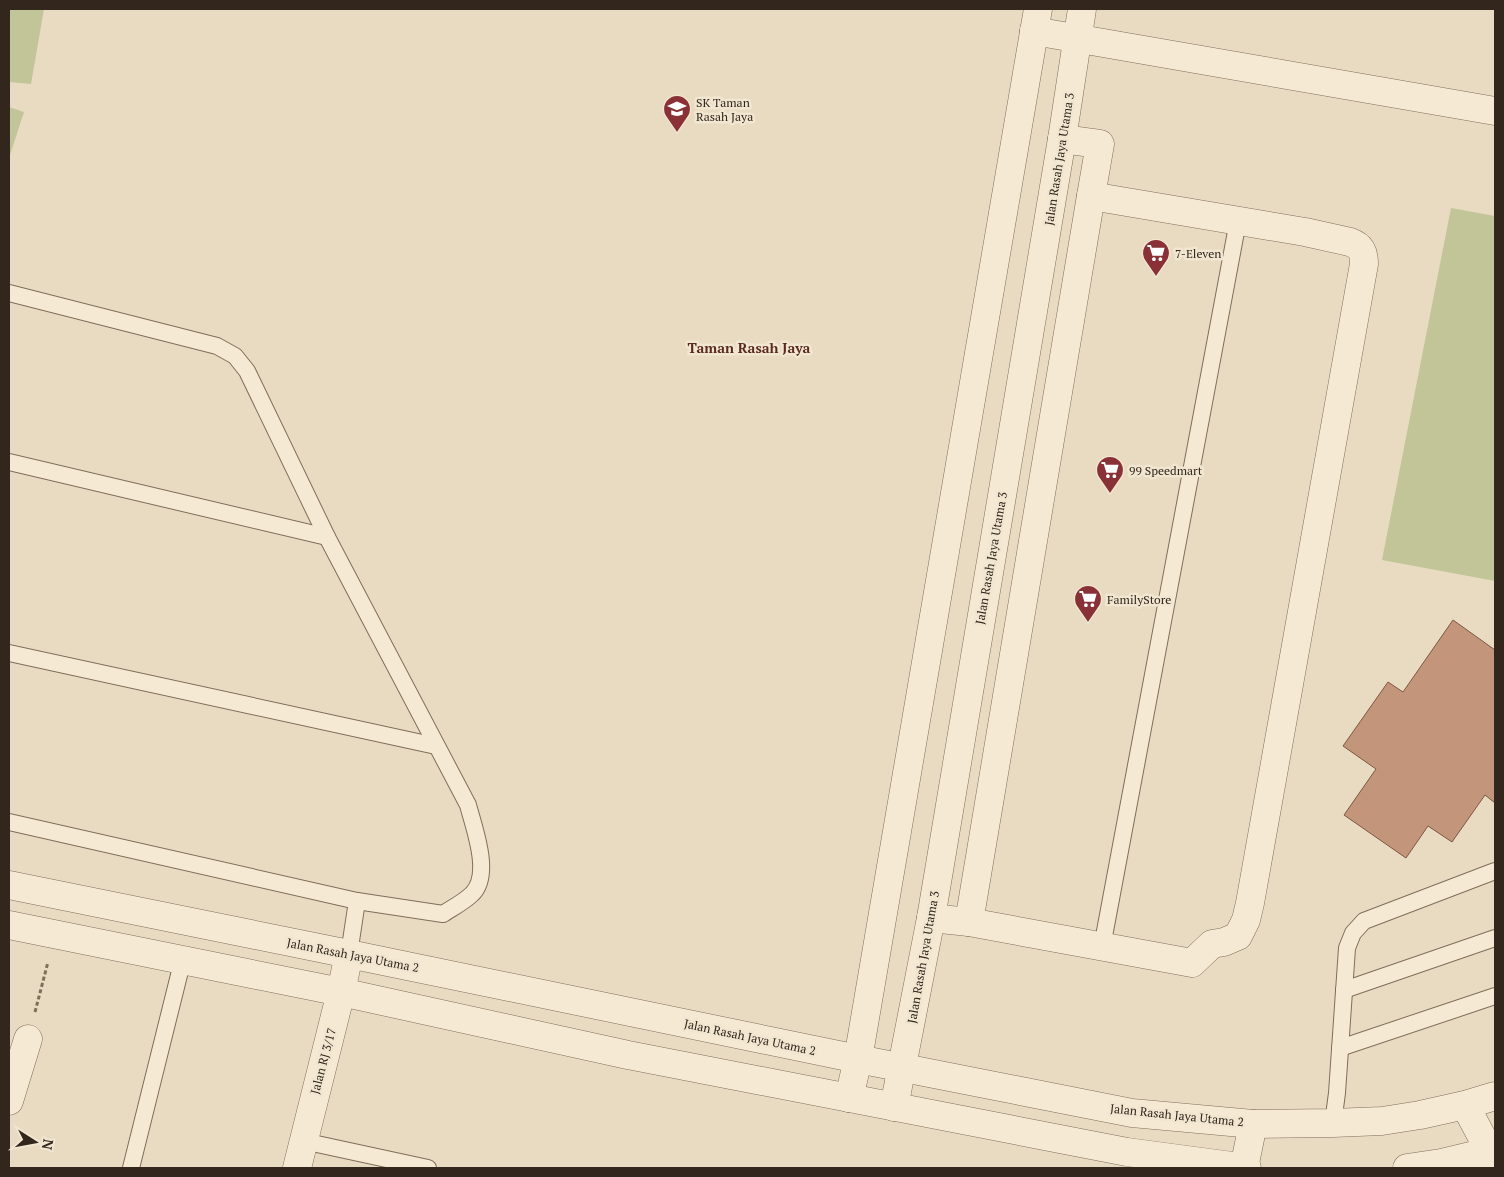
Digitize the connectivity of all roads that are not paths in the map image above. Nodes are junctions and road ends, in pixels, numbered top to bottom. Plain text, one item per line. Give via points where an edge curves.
1 (1082, 9) edge
2 (1036, 20) edge
3 (1078, 39) junction
4 (1495, 111) edge
5 (1062, 139) junction
6 (1091, 196) junction
7 (1238, 221) junction
8 (9, 293) edge
9 (9, 462) edge
10 (327, 537) junction
11 (9, 653) edge
12 (436, 746) junction
13 (9, 822) edge
14 (1495, 872) edge
15 (9, 885) edge
16 (357, 901) junction
17 (931, 918) junction
18 (968, 922) junction
19 (9, 924) edge
20 (1495, 938) edge
21 (1102, 946) junction
22 (349, 954) junction
23 (183, 959) junction
24 (1344, 990) junction
25 (341, 992) junction
26 (1495, 996) edge
27 (28, 1039) road end
28 (1340, 1048) junction
29 (858, 1059) junction
30 (903, 1067) junction
31 (1495, 1096) edge
32 (849, 1098) junction
33 (9, 1101) edge
34 (1465, 1106) junction
35 (894, 1107) junction
36 (1333, 1123) junction
37 (1253, 1124) junction
38 (303, 1141) junction
39 (1493, 1157) edge
40 (131, 1168) edge
41 (297, 1168) edge
42 (428, 1168) edge
43 (1245, 1168) edge
44 (1407, 1168) edge

1 - 3 street, Jalan Rasah Jaya Utama 3
2 - 3 street
2 - 29 street
3 - 4 street
3 - 5 street, Jalan Rasah Jaya Utama 3
5 - 6 street via 1100,144
5 - 17 street, Jalan Rasah Jaya Utama 3
6 - 7 street
6 - 18 street
7 - 21 lane
7 - 21 street via 1350,242 1357,244 1364,255 1250,903 1238,936 1212,944 1192,963
8 - 10 lane via 217,346 235,356 247,371
9 - 10 lane
10 - 12 lane
11 - 12 lane
12 - 16 lane via 468,805 480,853 480,880 473,894 443,914
13 - 16 lane
14 - 24 lane via 1364,920 1347,948
15 - 22 street, Jalan Rasah Jaya Utama 2
16 - 22 lane
17 - 18 street
17 - 30 street, Jalan Rasah Jaya Utama 3
18 - 21 street
19 - 23 street
20 - 24 lane
22 - 25 street, Jalan RJ 3/17
22 - 29 street, Jalan Rasah Jaya Utama 2
23 - 25 street
23 - 40 lane
24 - 28 lane
25 - 32 street via 628,1055
25 - 38 street, Jalan RJ 3/17
26 - 28 lane
27 - 33 street
28 - 36 lane
29 - 30 street, Jalan Rasah Jaya Utama 2
29 - 32 street
30 - 35 street, Jalan Rasah Jaya Utama 3
30 - 37 street, Jalan Rasah Jaya Utama 2 via 1132,1113
31 - 34 street, Jalan Rasah Jaya Utama 2
32 - 35 street
34 - 36 street, Jalan Rasah Jaya Utama 2 via 1382,1121
34 - 39 street
35 - 43 street via 1127,1152
36 - 37 street, Jalan Rasah Jaya Utama 2
37 - 43 street
38 - 41 street, Jalan RJ 3/17
38 - 42 lane
39 - 44 street

